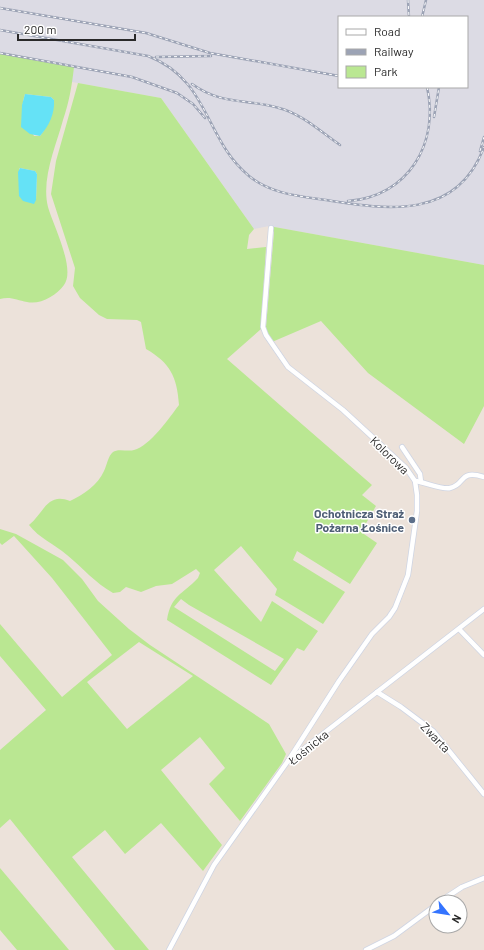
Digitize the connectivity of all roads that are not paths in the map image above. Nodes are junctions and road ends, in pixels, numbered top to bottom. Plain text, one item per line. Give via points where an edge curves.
1 (271, 228) dead end
2 (402, 446) dead end
3 (484, 477) edge
4 (415, 481) junction
5 (421, 482) junction
6 (484, 609) edge
7 (459, 629) junction
8 (484, 655) edge
9 (377, 692) junction
10 (288, 761) junction
11 (484, 794) edge
12 (484, 878) edge
13 (451, 894) edge
14 (428, 911) edge
15 (169, 950) edge
16 (366, 950) edge

1 - 4 street, Kolorowa via 263,327 266,335 288,367 343,410 406,468
2 - 5 street via 420,474
3 - 5 street via 470,474 447,489
4 - 5 street
4 - 10 street, Kolorowa via 417,511 408,575 402,594 389,617 372,634 339,681
6 - 7 street, Łośnicka
7 - 8 street
7 - 9 street, Łośnicka
9 - 10 street, Łośnicka
9 - 11 street, Zwarta via 433,731
10 - 15 street, Łośnicka via 214,865
12 - 13 street
14 - 16 street via 394,936

